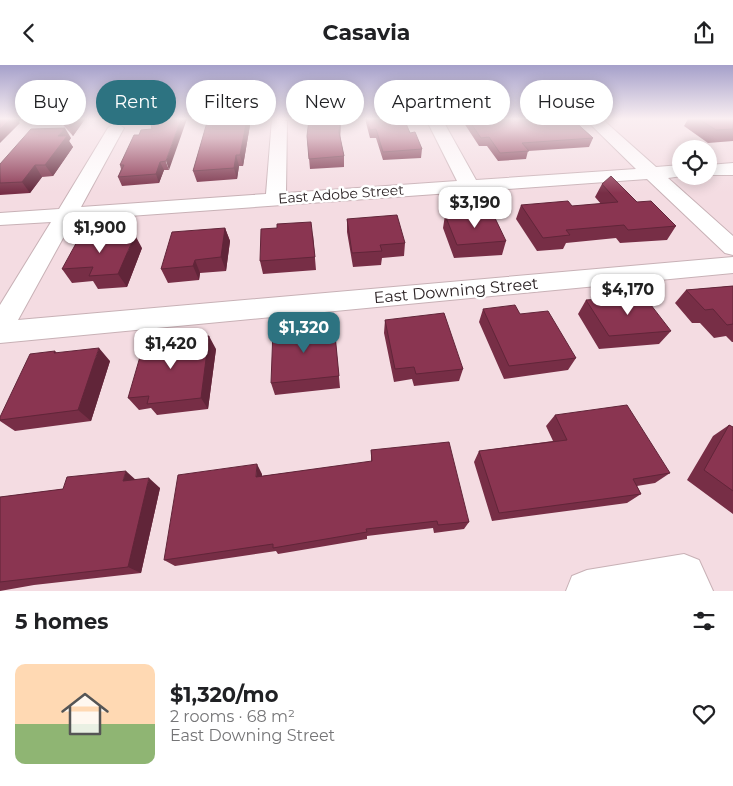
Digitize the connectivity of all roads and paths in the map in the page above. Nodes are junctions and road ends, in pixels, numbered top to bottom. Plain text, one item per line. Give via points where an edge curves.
1 (107, 144) edge
2 (278, 144) edge
3 (447, 144) edge
4 (619, 144) edge
5 (733, 169) edge
6 (717, 170) edge
7 (672, 172) edge
8 (650, 173) junction
9 (469, 185) junction
10 (276, 199) junction
11 (66, 214) junction
12 (0, 219) edge
13 (733, 248) edge
14 (733, 265) edge
15 (0, 328) edge
16 (0, 332) edge
17 (688, 583) edge
18 (587, 591) edge

1 - 11 street
2 - 10 street
3 - 9 street
4 - 8 street
5 - 6 street
7 - 8 street, East Adobe Street
8 - 9 street, East Adobe Street
8 - 13 street
9 - 10 street, East Adobe Street
10 - 11 street, East Adobe Street
11 - 12 street, East Adobe Street
11 - 15 street
14 - 16 street, East Downing Street
17 - 18 street

